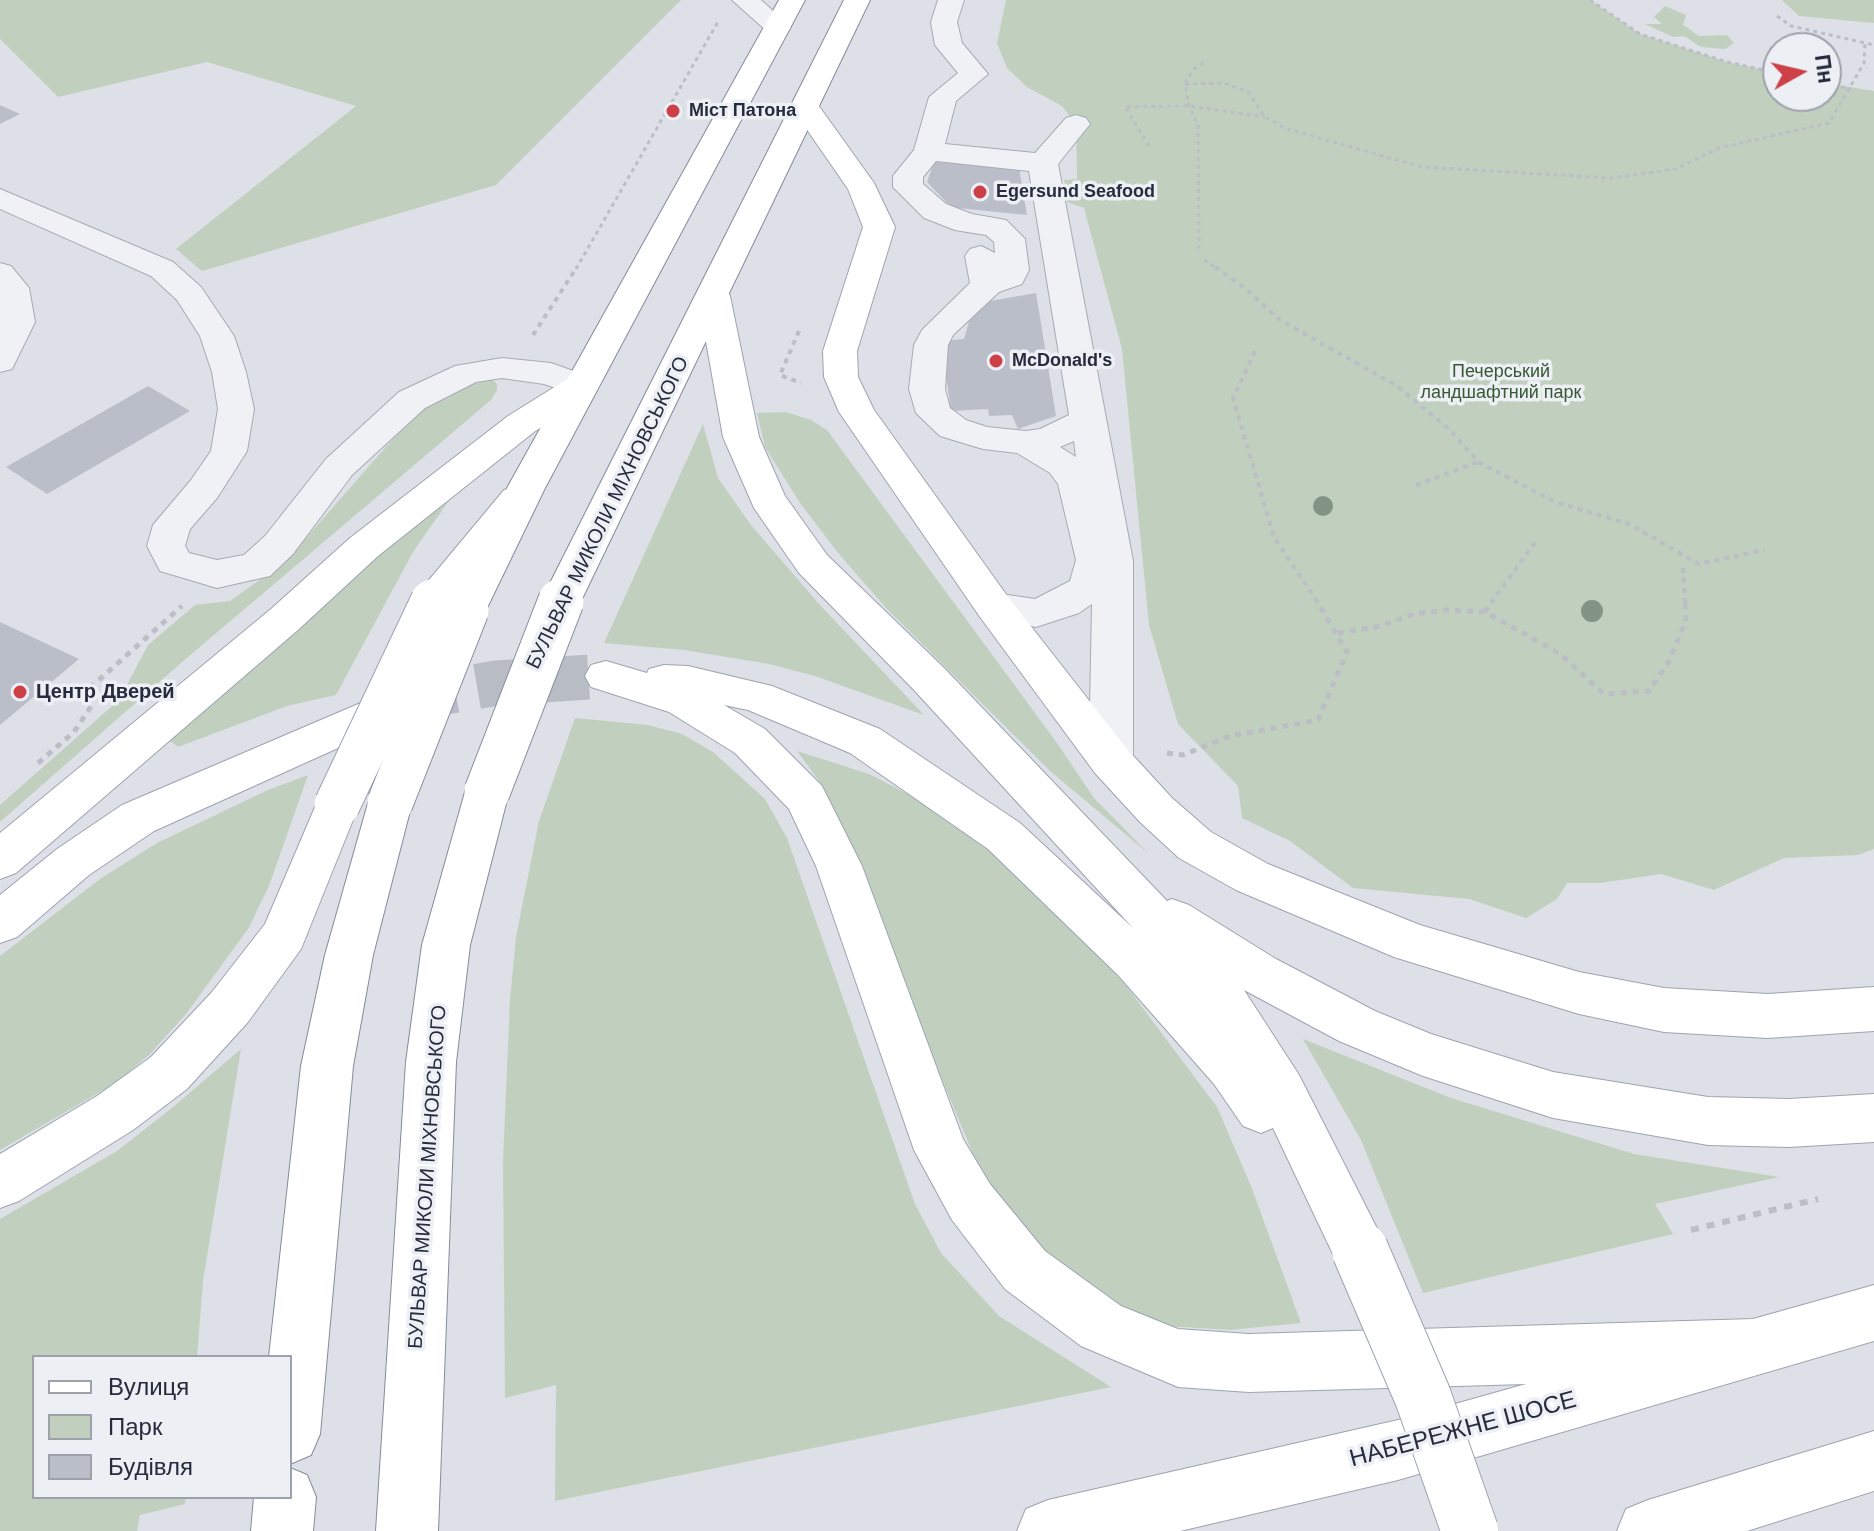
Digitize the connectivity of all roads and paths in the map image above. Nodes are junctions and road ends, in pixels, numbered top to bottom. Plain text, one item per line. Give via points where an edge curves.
1 (857, 0) edge
2 (951, 0) edge
3 (1590, 0) edge
4 (734, 7) edge
5 (785, 14) edge
6 (1777, 16) dead end
7 (1865, 44) junction
8 (1874, 45) edge
9 (1207, 60) dead end
10 (1762, 70) edge
11 (1185, 84) junction
12 (1842, 87) edge
13 (1851, 89) junction
14 (1189, 106) junction
15 (806, 108) junction
16 (1265, 117) junction
17 (1076, 124) dead end
18 (1149, 146) dead end
19 (928, 151) junction
20 (1043, 163) junction
21 (0, 198) edge
22 (1199, 249) dead end
23 (1204, 260) dead end
24 (0, 273) edge
25 (714, 296) junction
26 (558, 300) dead end
27 (798, 331) dead end
28 (1255, 351) dead end
29 (0, 362) edge
30 (780, 375) dead end
31 (581, 386) junction
32 (1090, 419) junction
33 (1026, 443) junction
34 (1478, 462) junction
35 (1416, 485) dead end
36 (1536, 541) dead end
37 (1764, 550) dead end
38 (1683, 568) dead end
39 (185, 603) dead end
40 (449, 606) junction
41 (994, 607) junction
42 (1485, 612) junction
43 (1338, 633) junction
44 (1110, 709) junction
45 (1128, 755) junction
46 (32, 768) dead end
47 (0, 860) edge
48 (0, 873) edge
49 (1121, 880) junction
50 (0, 923) edge
51 (1874, 1009) edge
52 (1874, 1118) edge
53 (0, 1183) edge
54 (1818, 1199) dead end
55 (1691, 1230) dead end
56 (1360, 1250) junction
57 (1874, 1313) edge
58 (1756, 1348) junction
59 (292, 1414) edge
60 (1874, 1461) edge
61 (285, 1499) edge
62 (282, 1531) edge
63 (407, 1531) edge
64 (1048, 1531) edge
65 (1470, 1531) edge
66 (1648, 1531) edge

1 - 15 main road, БУЛЬВАР МИКОЛИ МІХНОВСЬКОГО
2 - 19 street via 944,22 949,45 974,74 943,97
3 - 10 path via 1640,34
4 - 5 street
4 - 26 path
5 - 31 main road
6 - 7 path via 1791,26
7 - 8 path
7 - 13 path via 1864,63
9 - 11 path
11 - 14 path
11 - 16 path via 1224,83 1248,92
12 - 13 path
13 - 16 path via 1829,123 1719,148 1676,169 1611,178 1422,167 1284,128
14 - 16 path
14 - 18 path via 1125,107
14 - 22 path via 1198,125
15 - 25 main road, БУЛЬВАР МИКОЛИ МІХНОВСЬКОГО
15 - 41 main road via 863,189 879,227 840,351 841,377 857,412
17 - 20 street
19 - 20 street
19 - 33 street via 908,176 908,187 935,211 977,233 987,285 939,330 931,345 927,389 934,413 953,428 983,438
20 - 32 street
21 - 31 street via 162,269 189,294 217,336 236,409 229,451 172,525 166,546 174,562 217,574 256,566 279,545 339,467 402,409 467,373 502,368 551,374
23 - 34 path via 1280,320 1397,386 1451,431
24 - 29 street via 13,288 18,322
25 - 49 main road via 741,437 767,499 813,564
25 - 63 main road, БУЛЬВАР МИКОЛИ МІХНОВСЬКОГО, bridge via 561,601 530,676 487,792 446,945 431,1062
27 - 30 path
28 - 43 path via 1233,398 1250,461 1274,537
31 - 40 main road via 526,488
31 - 47 main road via 521,424 364,547
32 - 33 street
32 - 44 street via 1113,561
33 - 41 street via 1063,465 1076,482 1096,560 1087,589 1065,603 1036,613
34 - 35 path
34 - 37 path via 1555,502 1629,524 1699,564
36 - 42 path
38 - 42 path via 1686,621 1649,691 1604,694 1559,653
39 - 46 path via 92,686 92,705 74,732
40 - 53 main road, bridge via 337,805 284,935 230,1007 169,1073 115,1113
40 - 59 main road, bridge via 349,955 327,1066
41 - 45 main road
42 - 43 path via 1414,614
43 - 45 path via 1347,652 1318,720 1230,736 1183,755
44 - 45 street
44 - 45 path
45 - 51 main road via 1156,810 1195,845 1252,877 1411,943 1579,993 1664,1010 1768,1016
48 - 50 main road via 167,771 259,735 411,698 138,818 73,862
49 - 52 main road via 1259,974 1423,1054 1553,1095 1708,1121
49 - 56 main road via 1223,1000 1281,1091
54 - 55 path
56 - 58 main road via 1232,1068 1135,960 1004,836 865,741 757,697 688,681 606,676 684,701 750,741 806,798 839,866 941,1150 971,1202 1025,1270 1101,1326 1178,1358 1249,1363
56 - 65 main road, bridge via 1423,1397
57 - 58 main road, НАБЕРЕЖНЕ ШОСЕ
58 - 64 main road, НАБЕРЕЖНЕ ШОСЕ via 1398,1450
60 - 66 main road
61 - 62 main road

